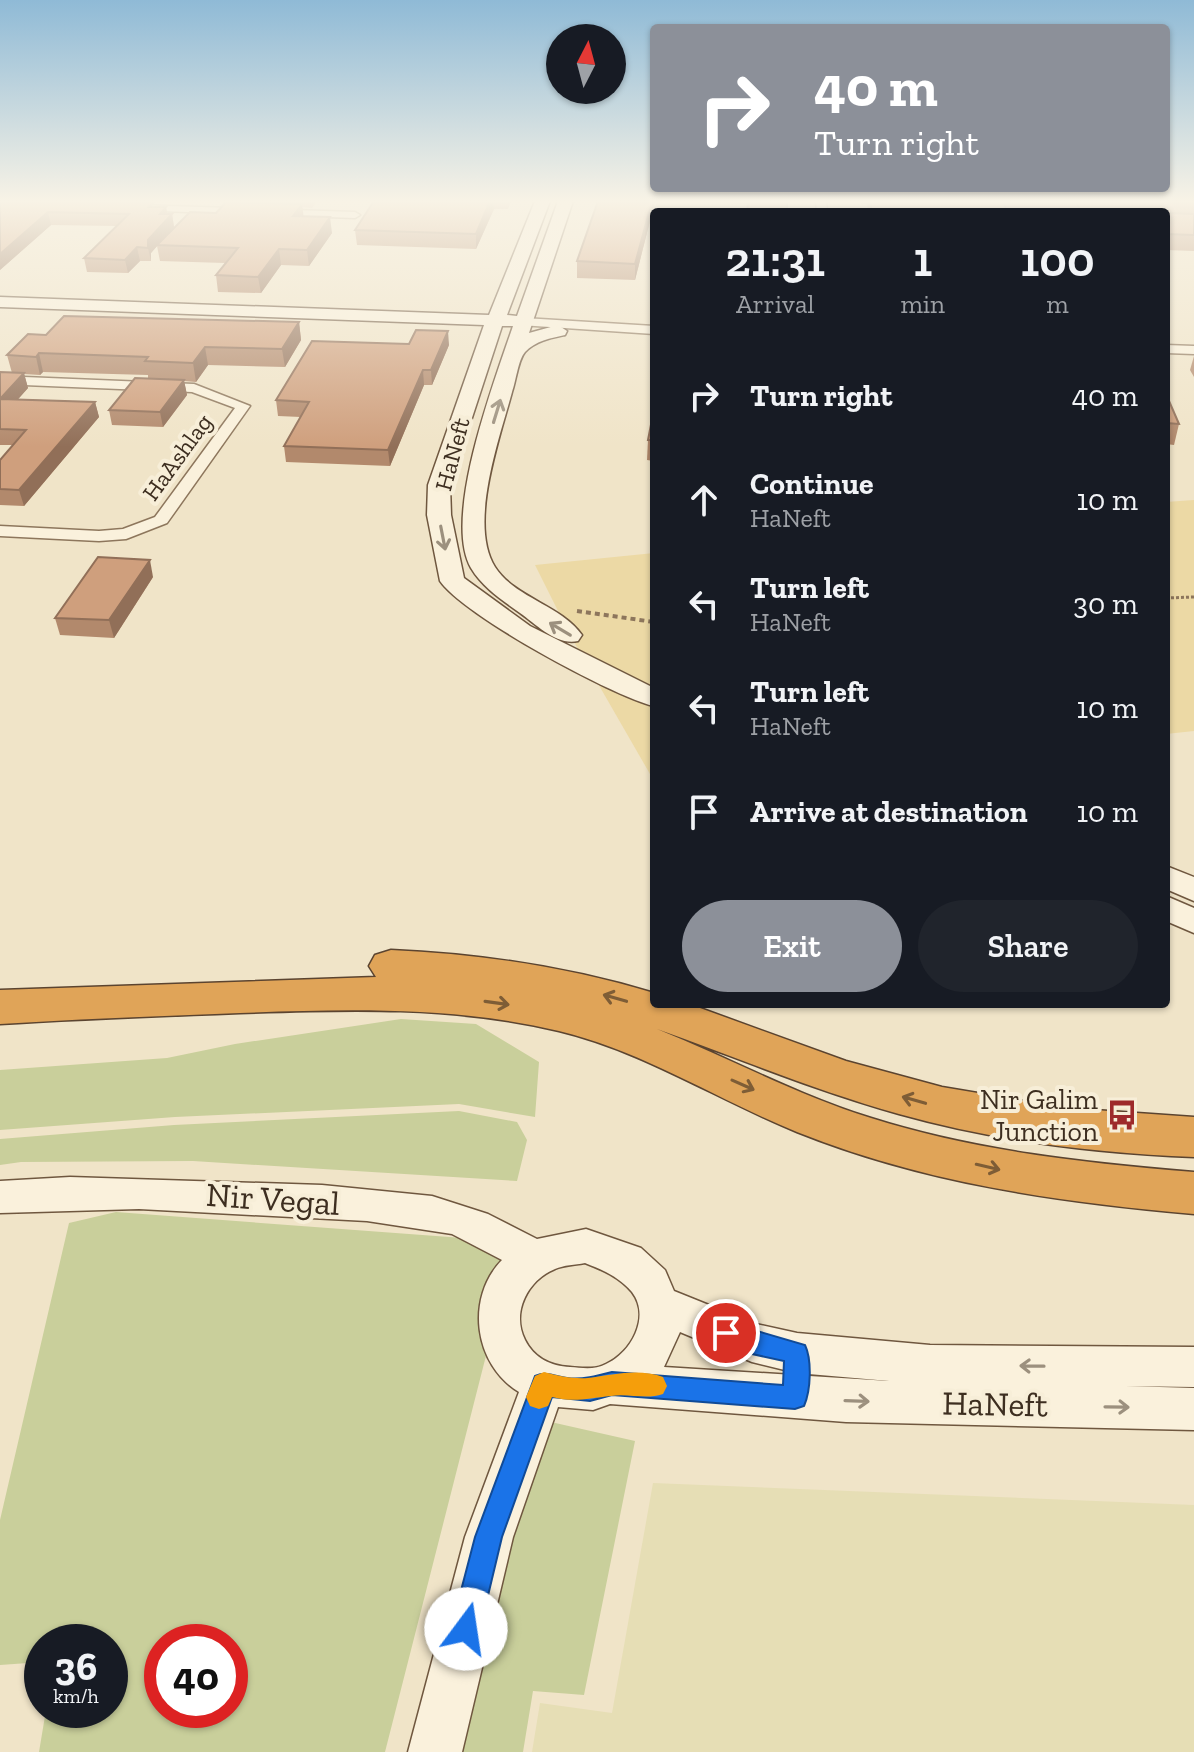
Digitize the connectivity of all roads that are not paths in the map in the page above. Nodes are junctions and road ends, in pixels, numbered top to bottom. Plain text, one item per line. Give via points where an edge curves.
1 (511, 283) edge
2 (538, 283) edge
3 (504, 300) junction
4 (0, 302) edge
5 (0, 311) edge
6 (436, 322) junction
7 (638, 329) junction
8 (650, 330) edge
9 (558, 331) joint
10 (491, 333) junction
11 (520, 334) junction
12 (1170, 349) edge
13 (1194, 350) edge
14 (0, 380) edge
15 (0, 531) edge
16 (650, 676) edge
17 (650, 696) edge
18 (1170, 878) edge
19 (1194, 890) edge
20 (1170, 909) edge
21 (1194, 922) edge
22 (0, 980) edge
23 (0, 1007) edge
24 (1194, 1137) edge
25 (1119, 1187) junction
26 (1194, 1193) edge
27 (0, 1197) edge
28 (1194, 1206) edge
29 (535, 1258) junction
30 (660, 1304) junction
31 (797, 1353) junction
32 (1194, 1367) edge
33 (544, 1384) junction
34 (612, 1384) junction
35 (795, 1397) junction
36 (1194, 1409) edge
37 (435, 1752) edge

1 - 3 street, HaNeft
2 - 11 street, HaNeft
3 - 6 street
3 - 10 street, HaNeft
4 - 6 street
5 - 6 street
6 - 10 street
6 - 10 street via 467,336
7 - 8 street
7 - 9 street
7 - 11 street
9 - 11 street via 534,337
10 - 11 street
10 -> 17 street, HaNeft via 439,485 439,515 452,581 521,631
16 -> 11 street, HaNeft via 586,645 520,603 482,566 474,513 482,460
12 - 13 street
14 - 15 street, HaAshlag via 194,388 243,406 161,520 126,534 99,536
18 - 19 street
20 - 21 street
24 -> 22 highway via 1073,1131 928,1104 805,1068 644,1006 510,973 346,965
23 -> 25 highway via 351,991 529,1008 651,1043 816,1118 904,1146 997,1169
25 - 26 highway
25 - 28 highway
27 - 29 street, Nir Vegal via 164,1193 426,1212 457,1219
29 - 30 street via 586,1246 611,1252 634,1264 651,1282
29 - 33 street via 504,1290 498,1333 523,1371
30 - 31 street, HaNeft via 752,1343
30 - 34 street via 661,1328 652,1351 635,1371
32 -> 31 street, HaNeft via 930,1365
31 - 35 street
33 - 34 street via 567,1389
33 - 37 street via 489,1537
34 - 35 street, HaNeft
35 -> 36 street, HaNeft

